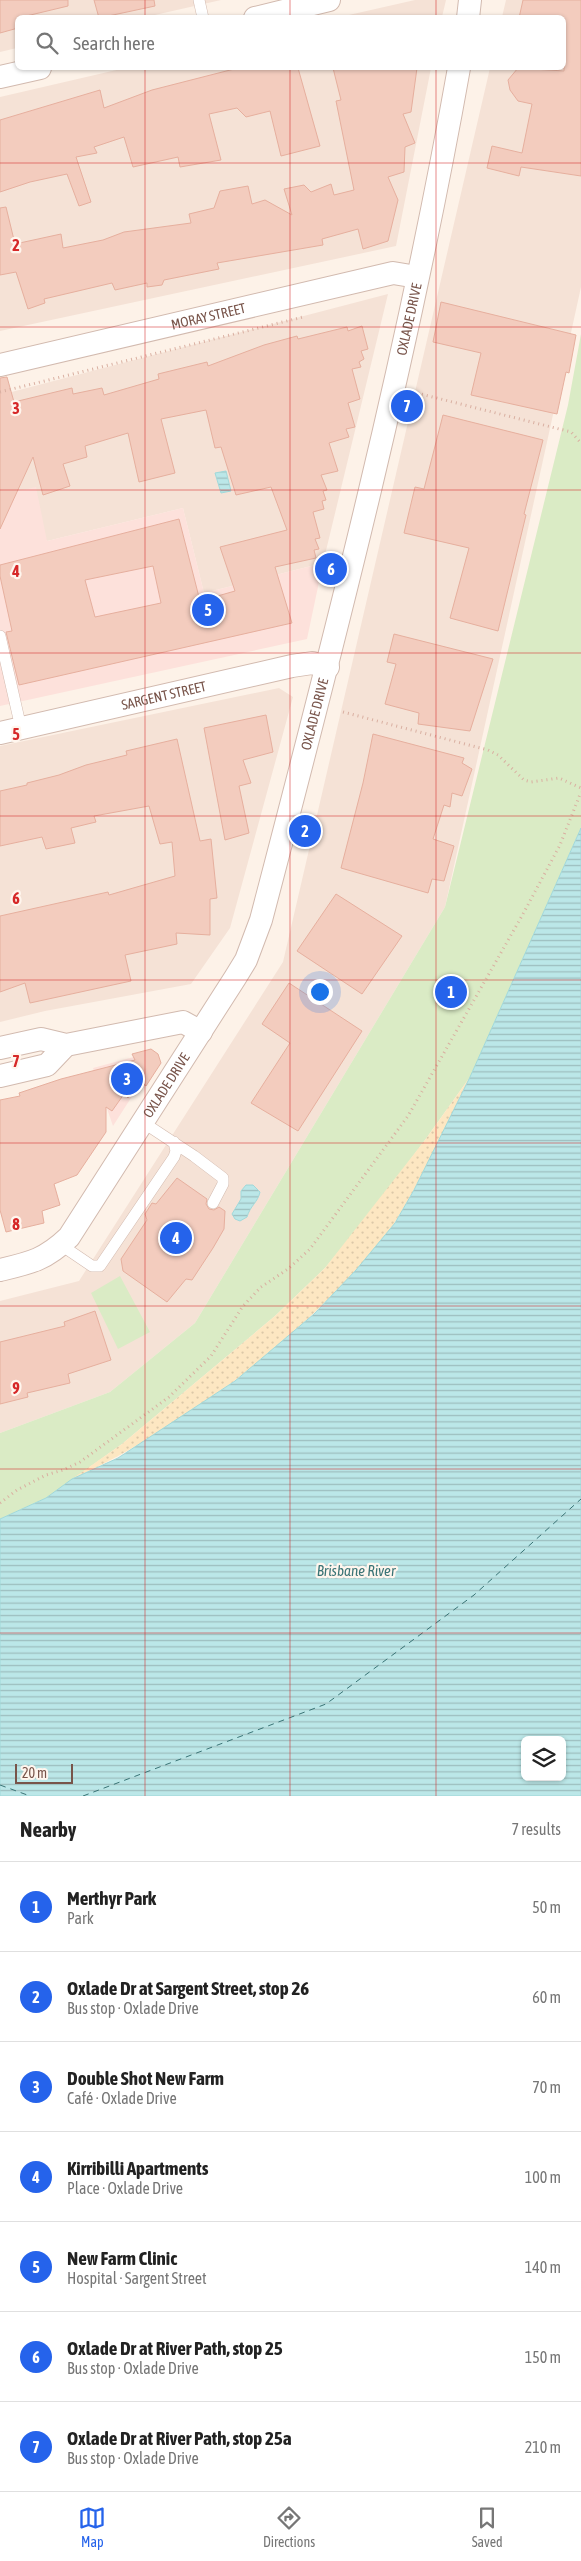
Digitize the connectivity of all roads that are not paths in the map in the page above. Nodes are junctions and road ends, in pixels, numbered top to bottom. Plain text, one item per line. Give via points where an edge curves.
1 (199, 0) edge
2 (329, 0) edge
3 (470, 0) edge
4 (202, 15) edge
5 (267, 15) edge
6 (468, 15) edge
7 (31, 70) edge
8 (459, 70) edge
9 (0, 77) edge
10 (417, 277) junction
11 (0, 365) edge
12 (0, 636) edge
13 (328, 667) junction
14 (10, 730) edge
15 (201, 1032) junction
16 (66, 1045) junction
17 (0, 1048) edge
18 (0, 1076) edge
19 (144, 1122) junction
20 (174, 1142) junction
21 (213, 1203) dead end
22 (61, 1245) junction
23 (0, 1270) edge

1 - 4 lane
2 - 5 street
3 - 6 street
7 - 9 street
8 - 10 street, OXLADE DRIVE
10 - 11 street, MORAY STREET via 393,273
10 - 13 street, OXLADE DRIVE
12 - 14 lane
13 - 14 street, SARGENT STREET via 312,663 292,666
13 - 15 street, OXLADE DRIVE via 261,920 246,960
15 - 16 street via 183,1022
15 - 19 street, OXLADE DRIVE
16 - 17 street via 41,1039
16 - 18 street via 47,1065
19 - 20 lane
19 - 22 street, OXLADE DRIVE via 69,1238
20 - 21 lane via 223,1178
20 - 22 lane via 174,1157 100,1266 92,1266
22 - 23 street, OXLADE DRIVE via 36,1262

